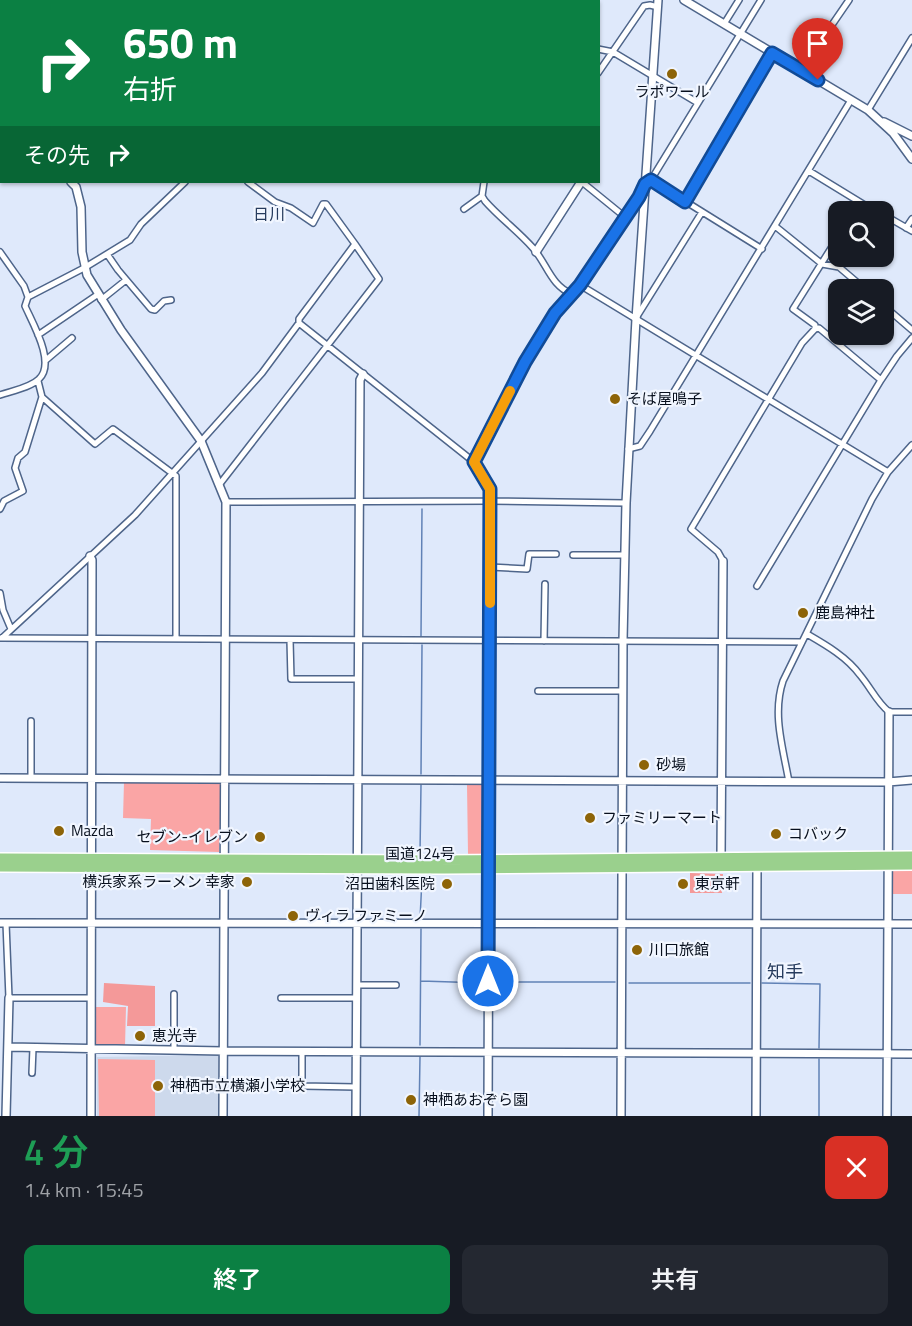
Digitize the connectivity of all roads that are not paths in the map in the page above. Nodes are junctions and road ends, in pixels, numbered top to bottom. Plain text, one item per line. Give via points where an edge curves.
1 (684, 0) edge
2 (739, 0) edge
3 (761, 0) edge
4 (849, 0) edge
5 (658, 4) edge
6 (724, 24) junction
7 (740, 33) junction
8 (912, 38) edge
9 (600, 49) edge
10 (613, 52) junction
11 (772, 53) junction
12 (600, 70) edge
13 (801, 70) junction
14 (652, 76) junction
15 (851, 100) junction
16 (698, 103) junction
17 (868, 110) junction
18 (882, 122) junction
19 (912, 136) edge
20 (912, 159) edge
21 (809, 171) junction
22 (648, 182) junction
23 (72, 183) edge
24 (184, 183) edge
25 (249, 183) edge
26 (484, 183) edge
27 (581, 183) edge
28 (583, 183) edge
29 (482, 196) junction
30 (857, 201) edge
31 (685, 202) junction
32 (465, 209) dead end
33 (702, 212) junction
34 (625, 217) junction
35 (912, 219) edge
36 (894, 221) edge
37 (775, 226) junction
38 (909, 229) edge
39 (355, 244) junction
40 (762, 249) junction
41 (0, 252) edge
42 (536, 252) junction
43 (107, 254) junction
44 (828, 254) edge
45 (822, 264) junction
46 (84, 268) junction
47 (853, 279) edge
48 (126, 280) junction
49 (580, 285) junction
50 (572, 294) junction
51 (28, 297) junction
52 (99, 297) junction
53 (171, 300) dead end
54 (894, 315) edge
55 (636, 319) junction
56 (299, 323) junction
57 (815, 329) junction
58 (912, 330) edge
59 (38, 335) junction
60 (72, 338) dead end
61 (912, 338) edge
62 (327, 346) junction
63 (696, 355) junction
64 (46, 360) junction
65 (363, 374) junction
66 (881, 380) junction
67 (38, 381) junction
68 (0, 395) edge
69 (42, 397) junction
70 (770, 400) junction
71 (201, 441) junction
72 (843, 445) junction
73 (912, 445) edge
74 (628, 449) junction
75 (474, 462) junction
76 (888, 472) junction
77 (173, 474) junction
78 (219, 485) junction
79 (2, 501) edge
80 (359, 501) junction
81 (490, 501) junction
82 (226, 502) junction
83 (626, 503) junction
84 (0, 509) edge
85 (556, 554) dead end
86 (573, 555) dead end
87 (624, 555) junction
88 (90, 556) junction
89 (723, 561) joint
90 (490, 567) junction
91 (545, 584) dead end
92 (757, 586) dead end
93 (0, 593) edge
94 (10, 629) junction
95 (807, 634) junction
96 (1, 638) edge
97 (91, 639) junction
98 (176, 639) junction
99 (225, 639) junction
100 (290, 640) junction
101 (358, 640) junction
102 (490, 640) junction
103 (544, 640) junction
104 (623, 641) junction
105 (722, 641) junction
106 (802, 642) junction
107 (358, 679) junction
108 (538, 691) dead end
109 (623, 691) junction
110 (889, 712) junction
111 (912, 712) edge
112 (31, 721) dead end
113 (0, 778) edge
114 (31, 778) junction
115 (91, 778) junction
116 (225, 779) junction
117 (357, 780) junction
118 (912, 780) edge
119 (489, 781) junction
120 (623, 781) junction
121 (721, 782) junction
122 (789, 782) junction
123 (888, 782) junction
124 (912, 856) edge
125 (0, 858) edge
126 (721, 858) junction
127 (888, 861) junction
128 (92, 863) junction
129 (623, 863) junction
130 (488, 864) junction
131 (225, 865) junction
132 (357, 865) junction
133 (912, 865) edge
134 (757, 866) junction
135 (0, 867) edge
136 (3, 923) edge
137 (225, 923) junction
138 (357, 923) junction
139 (489, 923) junction
140 (92, 924) junction
141 (622, 924) junction
142 (756, 924) junction
143 (888, 924) junction
144 (912, 924) edge
145 (357, 985) junction
146 (396, 985) dead end
147 (174, 994) dead end
148 (9, 998) junction
149 (92, 998) junction
150 (281, 998) dead end
151 (357, 998) junction
152 (9, 1047) junction
153 (33, 1048) junction
154 (91, 1050) junction
155 (174, 1050) junction
156 (223, 1051) junction
157 (302, 1051) junction
158 (356, 1051) junction
159 (488, 1052) junction
160 (622, 1053) junction
161 (756, 1053) junction
162 (912, 1054) edge
163 (887, 1055) junction
164 (32, 1073) dead end
165 (4, 1084) edge
166 (356, 1087) junction
167 (6, 1116) edge
168 (91, 1116) edge
169 (223, 1116) edge
170 (356, 1116) edge
171 (488, 1116) edge
172 (621, 1116) edge
173 (756, 1116) edge
174 (887, 1116) edge

1 - 6 street
2 - 6 street
3 - 7 street
4 - 13 street
5 - 10 street via 644,6
5 - 14 street
6 - 7 street
7 - 11 street
7 - 16 street
8 - 17 street
9 - 10 street
10 - 12 street
10 - 14 street
11 - 13 street
11 - 31 street
13 - 15 street
14 - 16 street
14 - 22 street
15 - 17 street
15 - 21 street
16 - 22 street
17 - 18 street
18 - 19 street
18 - 20 street
21 - 30 street
21 - 37 street
22 - 31 street
22 - 34 street
22 - 55 street
23 - 46 street via 81,207
24 - 43 street via 141,224 130,240
25 - 39 street via 313,223 322,204 326,204
26 - 29 street
27 - 42 street
28 - 34 street
29 - 32 street
29 - 42 street
31 - 33 street
33 - 40 street
33 - 55 street
34 - 49 street
35 - 38 street
36 - 38 street
37 - 40 street
37 - 45 street
39 - 56 street
39 - 62 street via 379,279
40 - 63 street
41 - 51 street
42 - 50 street via 552,279
43 - 46 street
43 - 48 street
44 - 45 street
45 - 47 street via 839,267
45 - 57 street via 794,309
46 - 51 street
46 - 52 street
48 - 52 street
48 - 53 street via 151,309
49 - 50 street
49 - 55 street
50 - 75 street via 555,313 525,362
51 - 59 street via 25,306
52 - 59 street
52 - 71 street
54 - 58 street
55 - 63 street
55 - 74 street
56 - 62 street
56 - 71 street via 262,373
57 - 66 street via 819,328
57 - 70 street via 802,343
59 - 64 street
60 - 64 street
61 - 66 street
62 - 65 street
62 - 78 street
63 - 70 street
63 - 74 street via 640,446
64 - 67 street
65 - 75 street
65 - 80 street
66 - 72 street
67 - 68 street
67 - 69 street
69 - 77 street via 95,444 113,429
69 - 79 street via 26,452 18,458 15,468 24,491
70 - 72 street
70 - 89 street via 691,529
71 - 77 street
71 - 78 street
72 - 76 street
72 - 92 street
73 - 76 street
74 - 83 street
75 - 81 street via 490,489
76 - 95 street
77 - 88 street via 135,516
77 - 98 street
78 - 82 street
79 - 84 street
80 - 81 street
80 - 82 street
80 - 101 street
81 - 83 street
81 - 90 street
82 - 99 street
83 - 87 street
85 - 90 street via 529,554 527,569
86 - 87 street
87 - 104 street
88 - 94 street
88 - 97 street
89 - 105 street
90 - 102 street
91 - 103 street
93 - 94 street
94 - 96 street
95 - 106 street
95 - 110 street via 860,673 877,702
96 - 97 street
97 - 98 street
97 - 115 street
98 - 99 street
99 - 100 street
99 - 116 street
100 - 101 street
100 - 107 street via 291,679
101 - 102 street
101 - 107 street
102 - 103 street
102 - 119 street
103 - 104 street
104 - 105 street
104 - 109 street
105 - 106 street
105 - 121 street
106 - 122 street via 779,694 777,714
107 - 117 street
108 - 109 street
109 - 120 street
110 - 111 street
110 - 123 street
112 - 114 street
113 - 114 street
114 - 115 street
115 - 116 street
115 - 128 street
116 - 117 street
116 - 131 street
117 - 119 street
117 - 132 street
118 - 123 street
119 - 120 street
119 - 130 street
120 - 121 street
120 - 129 street
121 - 122 street
121 - 126 street
122 - 123 street
123 - 127 street
124 - 127 highway, 国道124号
125 - 128 highway, 国道124号
126 - 127 highway, 国道124号
126 - 129 highway, 国道124号
127 - 133 highway, 国道124号
127 - 134 highway, 国道124号
127 - 143 street
128 - 131 highway, 国道124号
128 - 135 highway, 国道124号
128 - 140 street
129 - 130 highway, 国道124号
129 - 134 highway, 国道124号
129 - 141 street
130 - 132 highway, 国道124号
130 - 139 street
131 - 132 highway, 国道124号
131 - 137 street
132 - 138 street
134 - 142 street
136 - 140 street
136 - 148 street
137 - 138 street
137 - 140 street
137 - 156 street
138 - 139 street
138 - 145 street
139 - 141 street
139 - 159 street
140 - 149 street
141 - 142 street
141 - 160 street
142 - 143 street
142 - 161 street
143 - 144 street
143 - 163 street
145 - 146 street
145 - 151 street
147 - 155 street
148 - 149 street
148 - 152 street
149 - 154 street
150 - 151 street
151 - 158 street
152 - 153 street
152 - 165 street
153 - 154 street
153 - 164 street
154 - 155 street
154 - 168 street
155 - 156 street
156 - 157 street
156 - 169 street
157 - 158 street
157 - 166 street via 302,1086
158 - 159 street
158 - 166 street
159 - 160 street
159 - 171 street
160 - 161 street
160 - 172 street
161 - 163 street
161 - 173 street
162 - 163 street
163 - 174 street
165 - 167 street
166 - 170 street

